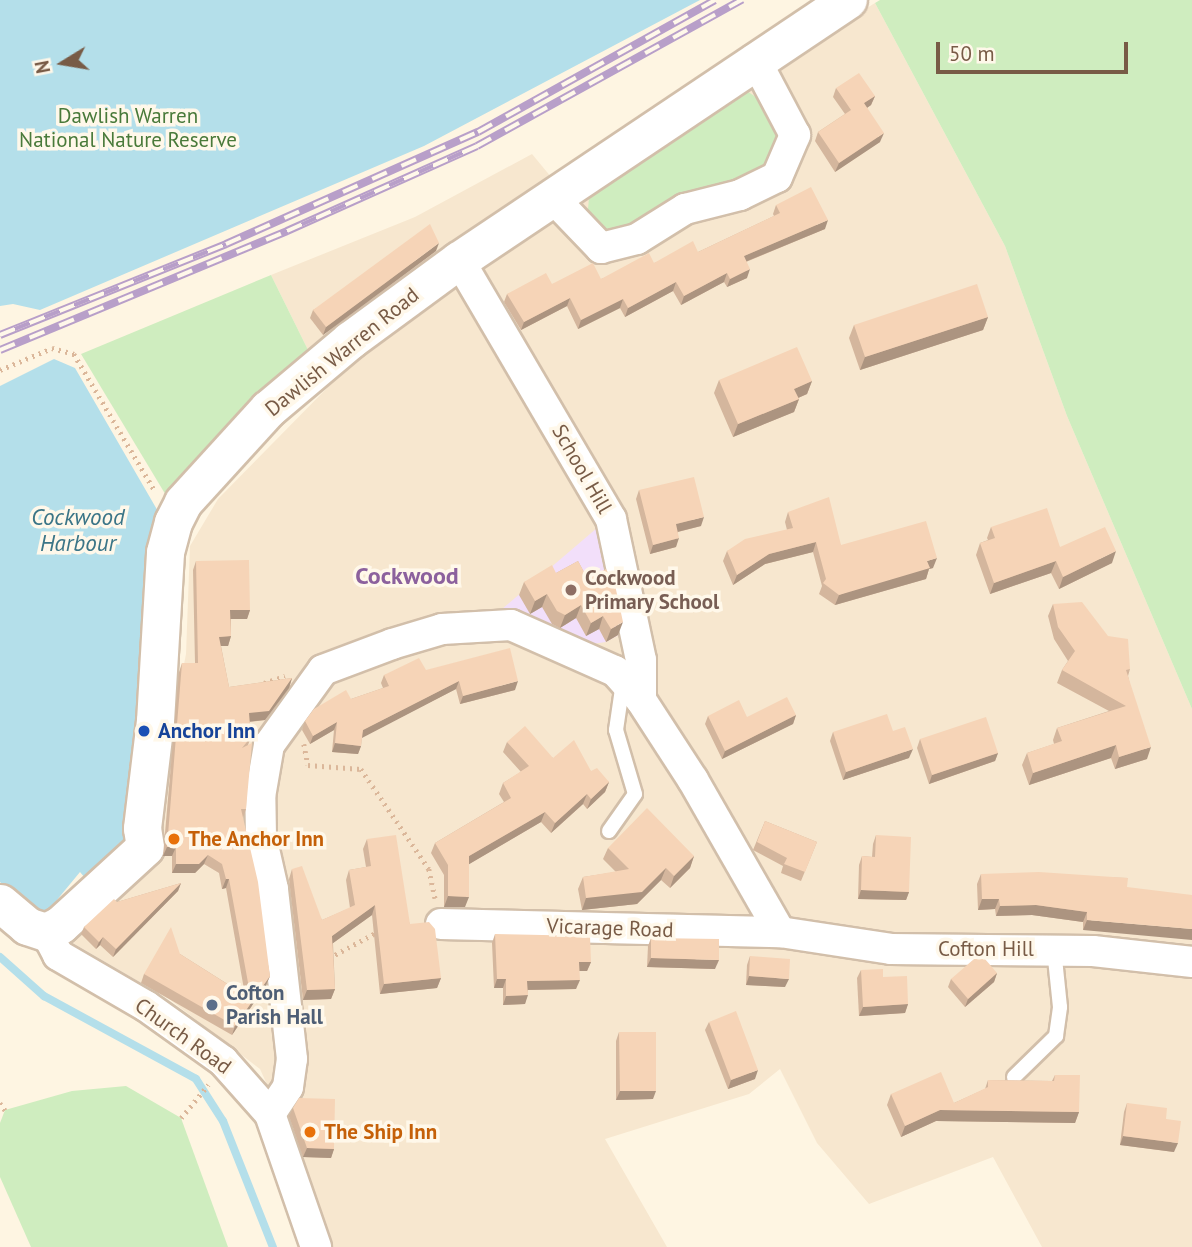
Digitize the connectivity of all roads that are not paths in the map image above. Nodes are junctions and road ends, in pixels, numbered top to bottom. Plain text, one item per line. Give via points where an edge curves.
1 (848, 0) edge
2 (755, 59) junction
3 (554, 199) junction
4 (459, 260) junction
5 (632, 690) junction
6 (609, 831) dead end
7 (0, 903) edge
8 (441, 924) road end
9 (46, 932) junction
10 (780, 932) junction
11 (1054, 949) junction
12 (1192, 962) edge
13 (1014, 1077) edge
14 (270, 1114) junction
15 (316, 1247) edge

1 - 2 street, Dawlish Warren Road
2 - 3 street, Dawlish Warren Road
2 - 3 street via 795,135 777,177 740,195 685,209 637,239 601,248
3 - 4 street, Dawlish Warren Road
4 - 5 street, School Hill via 611,519 641,660
4 - 9 street, Dawlish Warren Road via 350,340 268,409 183,502 165,552 155,720 142,828 145,847 60,925
5 - 6 lane via 616,730 635,793
5 - 10 street
5 - 14 street via 592,659 511,625 468,626 392,644 323,670 269,745 260,797 292,1059 288,1087
7 - 9 street via 27,926
8 - 10 street, Vicarage Road
9 - 14 street, Church Road via 58,955 146,1006 223,1060
10 - 11 street, Cofton Hill via 891,949
11 - 12 street, Cofton Hill
11 - 13 lane via 1060,1007 1056,1035
14 - 15 street, Church Road

